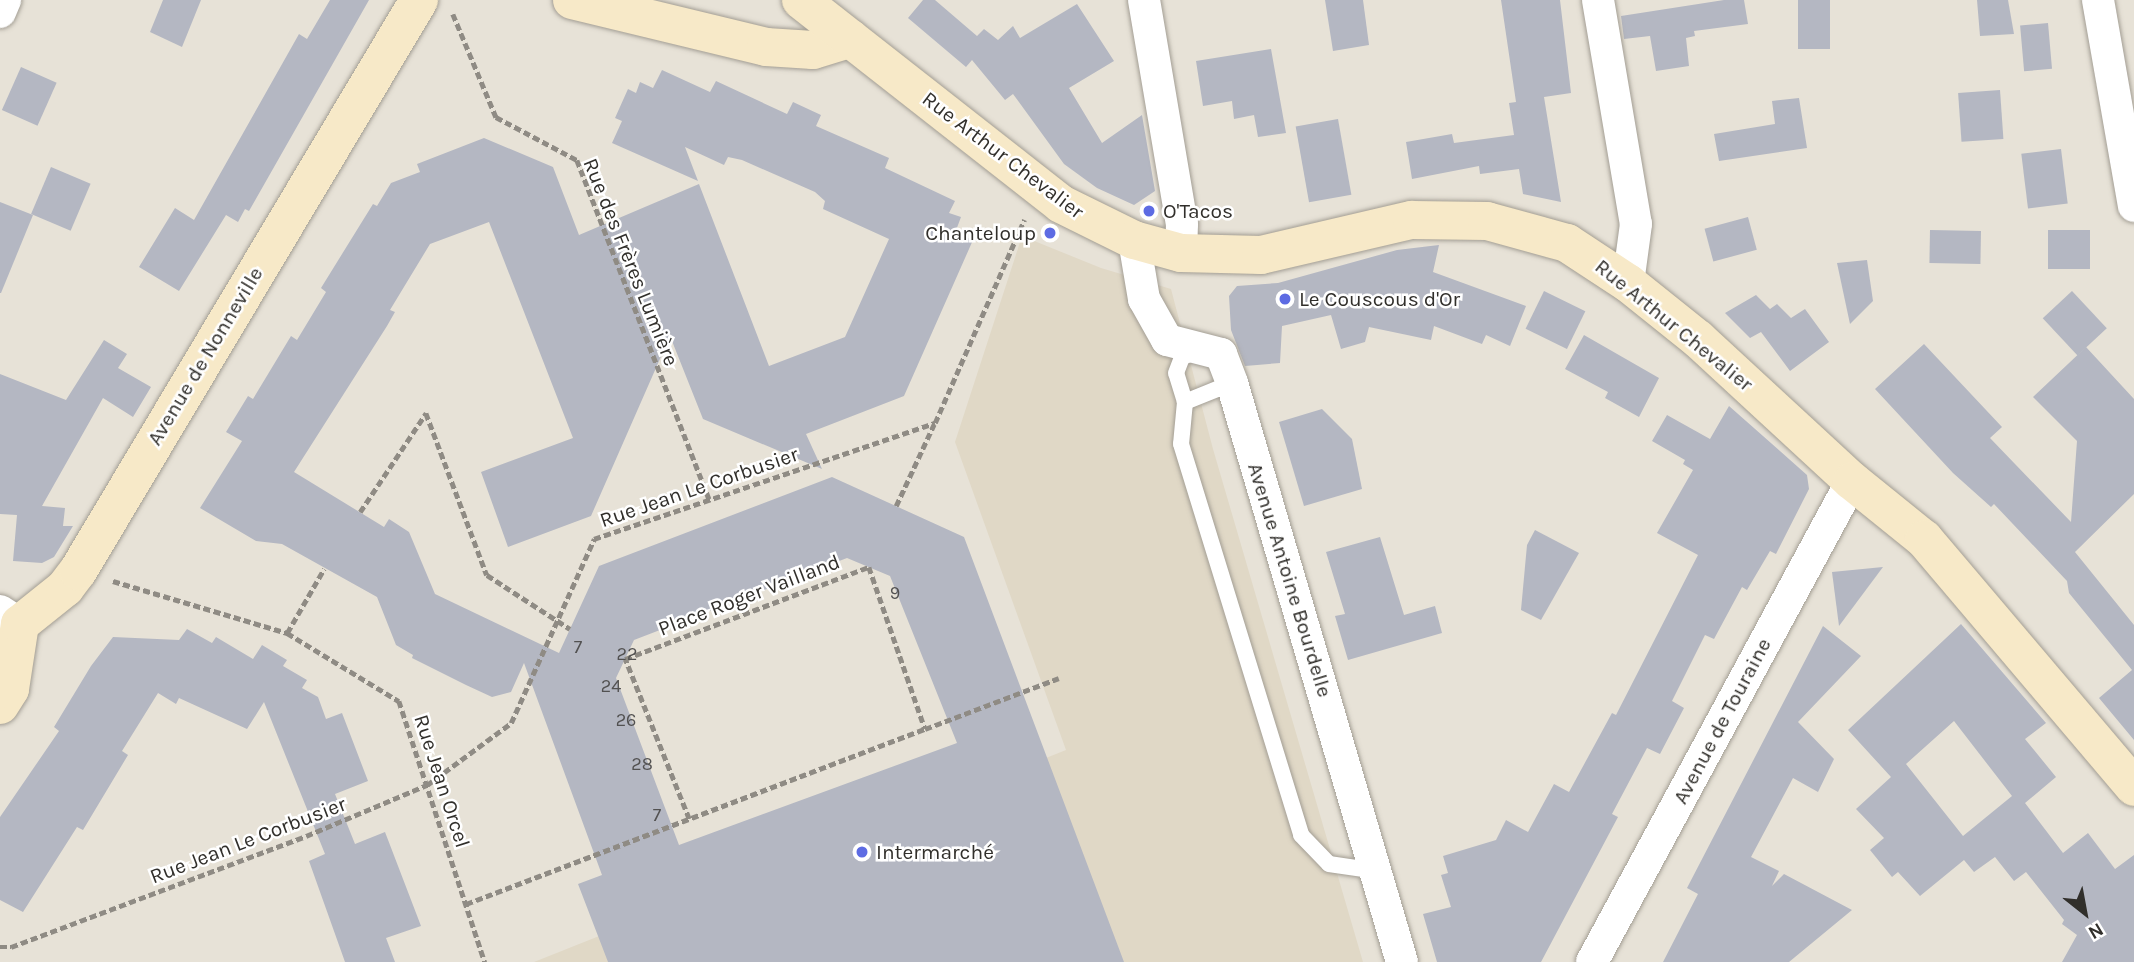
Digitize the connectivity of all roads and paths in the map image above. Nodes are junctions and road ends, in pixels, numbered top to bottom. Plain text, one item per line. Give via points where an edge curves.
1 (5, 0) edge
2 (572, 0) edge
3 (801, 0) edge
4 (1144, 0) edge
5 (1598, 0) edge
6 (2098, 0) edge
7 (435, 6) edge
8 (0, 12) edge
9 (850, 39) junction
10 (1038, 187) junction
11 (2134, 206) edge
12 (1133, 240) junction
13 (1181, 253) junction
14 (1628, 283) junction
15 (1202, 349) junction
16 (1232, 383) junction
17 (1185, 402) junction
18 (935, 423) junction
19 (1852, 481) junction
20 (709, 499) junction
21 (895, 506) dead end
22 (360, 512) dead end
23 (324, 569) dead end
24 (78, 571) junction
25 (10, 617) edge
26 (555, 620) junction
27 (570, 629) dead end
28 (287, 633) junction
29 (1059, 678) dead end
30 (0, 705) edge
31 (925, 729) junction
32 (427, 785) junction
33 (2134, 787) edge
34 (689, 819) junction
35 (1377, 870) junction
36 (466, 904) junction
37 (0, 947) edge
38 (485, 962) edge
39 (1402, 962) edge
40 (1592, 962) edge

1 - 8 street
2 - 9 street via 766,47 813,50
3 - 9 street, Rue Arthur Chevalier
4 - 13 street via 1182,224
5 - 14 street via 1636,224
6 - 11 street
7 - 20 path, Rue des Frères Lumière via 496,117 577,160
7 - 24 street, Avenue de Nonneville
9 - 10 street, Rue Arthur Chevalier
10 - 12 street, Rue Arthur Chevalier via 1107,230
10 - 18 path
12 - 13 street, Rue Arthur Chevalier
12 - 15 street, Avenue Antoine Bourdelle via 1144,299 1167,340
13 - 14 street, Rue Arthur Chevalier via 1261,255 1412,220 1487,221 1567,243
14 - 19 street, Rue Arthur Chevalier via 1698,339
15 - 16 street, Avenue Antoine Bourdelle via 1221,354
15 - 17 lane via 1182,357 1176,373
16 - 17 lane
16 - 35 street, Avenue Antoine Bourdelle
17 - 35 lane via 1181,444 1301,835 1329,864
18 - 20 path, Rue Jean Le Corbusier
18 - 21 path
19 - 33 street, Rue Arthur Chevalier via 1924,540
19 - 40 street, Avenue de Touraine
20 - 26 path, Rue Jean Le Corbusier via 594,539
22 - 26 path via 426,413 487,575
23 - 28 path
24 - 25 street, Avenue de Nonneville via 65,589
24 - 28 path, Rue Jean Orcel
25 - 30 street, Avenue de Nonneville via 10,689
26 - 27 path
26 - 32 path, Rue Jean Le Corbusier via 511,723
28 - 32 path, Rue Jean Orcel via 399,701
29 - 31 path
31 - 34 path
31 - 34 path, Place Roger Vailland via 869,567 625,659
32 - 36 path, Rue Jean Orcel
32 - 37 path, Rue Jean Le Corbusier via 306,836 11,947
34 - 36 path
35 - 39 street, Avenue Antoine Bourdelle
36 - 38 path, Rue Jean Orcel

